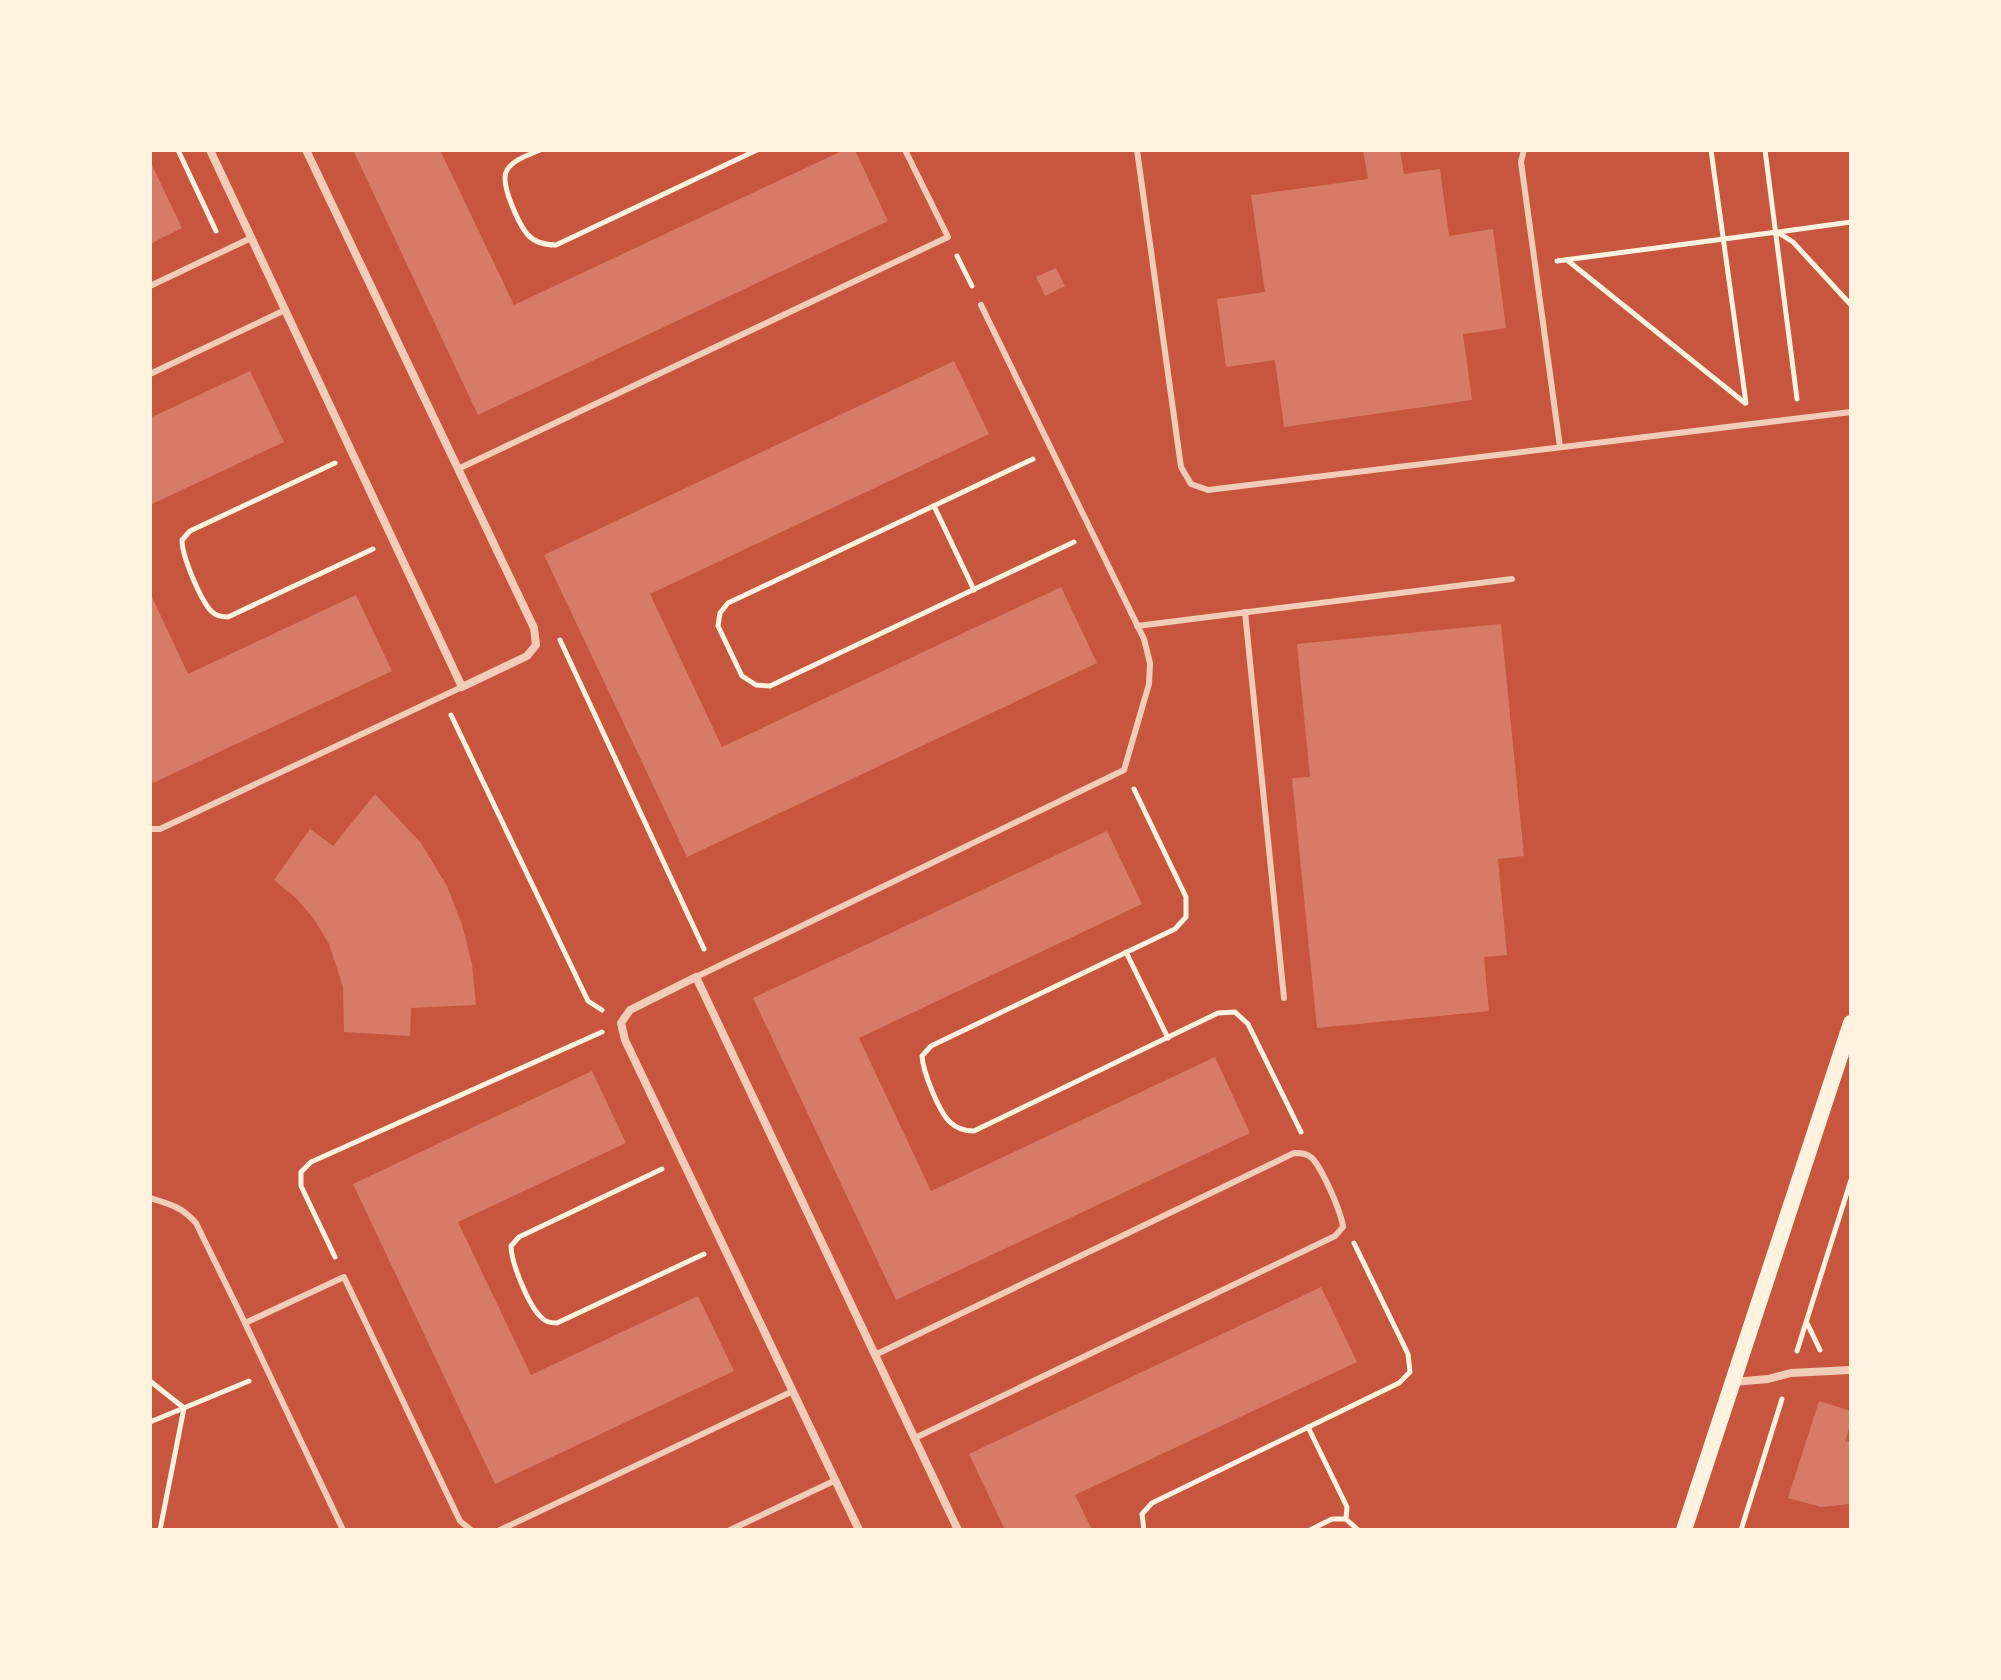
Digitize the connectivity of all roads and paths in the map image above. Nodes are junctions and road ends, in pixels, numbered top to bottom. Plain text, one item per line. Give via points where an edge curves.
1 (178, 150) edge
2 (210, 150) edge
3 (306, 150) edge
4 (540, 150) edge
5 (757, 150) edge
6 (905, 150) edge
7 (1137, 150) edge
8 (1524, 150) edge
9 (1711, 150) edge
10 (1765, 150) edge
11 (1851, 222) edge
12 (1777, 232) junction
13 (948, 237) junction
14 (251, 238) junction
15 (1723, 239) junction
16 (225, 250) junction
17 (1567, 260) junction
18 (1535, 264) junction
19 (150, 286) edge
20 (981, 305) joint
21 (1851, 305) edge
22 (285, 310) junction
23 (150, 374) edge
24 (1746, 404) junction
25 (1851, 412) edge
26 (1799, 418) junction
27 (1749, 424) junction
28 (1560, 447) junction
29 (1052, 450) junction
30 (353, 454) junction
31 (458, 469) junction
32 (934, 506) junction
33 (1093, 534) junction
34 (392, 540) junction
35 (1512, 579) dead end
36 (974, 590) junction
37 (1245, 612) junction
38 (1137, 626) junction
39 (527, 656) junction
40 (462, 687) junction
41 (442, 696) junction
42 (1124, 770) junction
43 (150, 829) edge
44 (1126, 952) junction
45 (713, 968) junction
46 (696, 977) junction
47 (1284, 998) dead end
48 (621, 1023) junction
49 (1851, 1023) edge
50 (1168, 1038) junction
51 (1305, 1153) junction
52 (682, 1160) junction
53 (150, 1198) edge
54 (1343, 1227) junction
55 (723, 1245) junction
56 (344, 1277) junction
57 (245, 1323) junction
58 (875, 1355) junction
59 (1851, 1370) edge
60 (268, 1373) junction
61 (150, 1381) edge
62 (1733, 1382) junction
63 (793, 1391) junction
64 (184, 1408) junction
65 (150, 1422) edge
66 (1308, 1427) junction
67 (915, 1438) junction
68 (836, 1480) junction
69 (1346, 1519) junction
70 (160, 1530) edge
71 (343, 1530) edge
72 (471, 1530) edge
73 (500, 1530) edge
74 (730, 1530) edge
75 (859, 1530) edge
76 (958, 1530) edge
77 (1144, 1530) edge
78 (1310, 1530) edge
79 (1358, 1530) edge
80 (1684, 1530) edge

1 - 16 path
2 - 14 street
3 - 31 street
4 - 5 path via 514,162 503,185 528,235 556,245
6 - 13 lane
7 - 28 lane via 1181,467 1191,484 1208,490
8 - 18 lane via 1521,162
9 - 15 path
10 - 12 path
11 - 12 path
12 - 15 path
12 - 21 path via 1793,242
12 - 26 path
13 - 20 path
13 - 31 lane
14 - 16 lane
14 - 22 street
15 - 17 path
15 - 24 path
16 - 19 lane
17 - 18 path
17 - 24 path
18 - 28 lane
20 - 29 lane
22 - 23 lane
22 - 30 street
24 - 27 path
25 - 26 lane
26 - 27 lane
27 - 28 lane
29 - 32 path
29 - 33 lane
30 - 34 street
30 - 34 path via 190,531 182,540 182,552 209,609 228,617
31 - 39 street via 534,628 536,645
32 - 36 path
32 - 36 path via 728,603 718,626 742,676 770,686
33 - 36 path
33 - 38 lane
34 - 40 street
35 - 37 lane
37 - 38 lane
37 - 47 lane
38 - 42 lane via 1150,663 1149,684
39 - 40 street
39 - 45 path via 561,640
40 - 41 lane
41 - 43 lane via 160,829
41 - 48 path via 588,1001
42 - 44 path via 1186,897 1186,917 1175,929
42 - 45 lane
44 - 50 path
44 - 50 path via 931,1046 922,1056 922,1069 948,1121 974,1131
45 - 46 lane
46 - 48 street via 630,1010
46 - 58 street
48 - 52 street
48 - 56 path via 311,1162 301,1172 301,1186
49 - 62 main road
50 - 51 path via 1218,1013 1235,1012 1248,1024 1301,1132
51 - 54 lane via 1314,1160
51 - 58 lane via 1294,1153
52 - 55 street
52 - 55 path via 519,1237 511,1246 511,1258 538,1315 557,1323
53 - 57 lane via 173,1203 196,1223
54 - 66 path via 1408,1354 1410,1372 1399,1383
54 - 67 lane via 1335,1236
55 - 63 street
56 - 57 lane
56 - 72 lane via 460,1521
57 - 60 lane
58 - 67 street
59 - 62 street
60 - 64 path
60 - 71 lane
61 - 64 path
62 - 80 main road
63 - 68 street
63 - 73 lane
64 - 65 path
64 - 70 path
66 - 69 path via 1347,1507
66 - 77 path via 1152,1503 1142,1514
67 - 76 street
68 - 74 lane
68 - 75 street
69 - 78 path via 1332,1519
69 - 79 path

